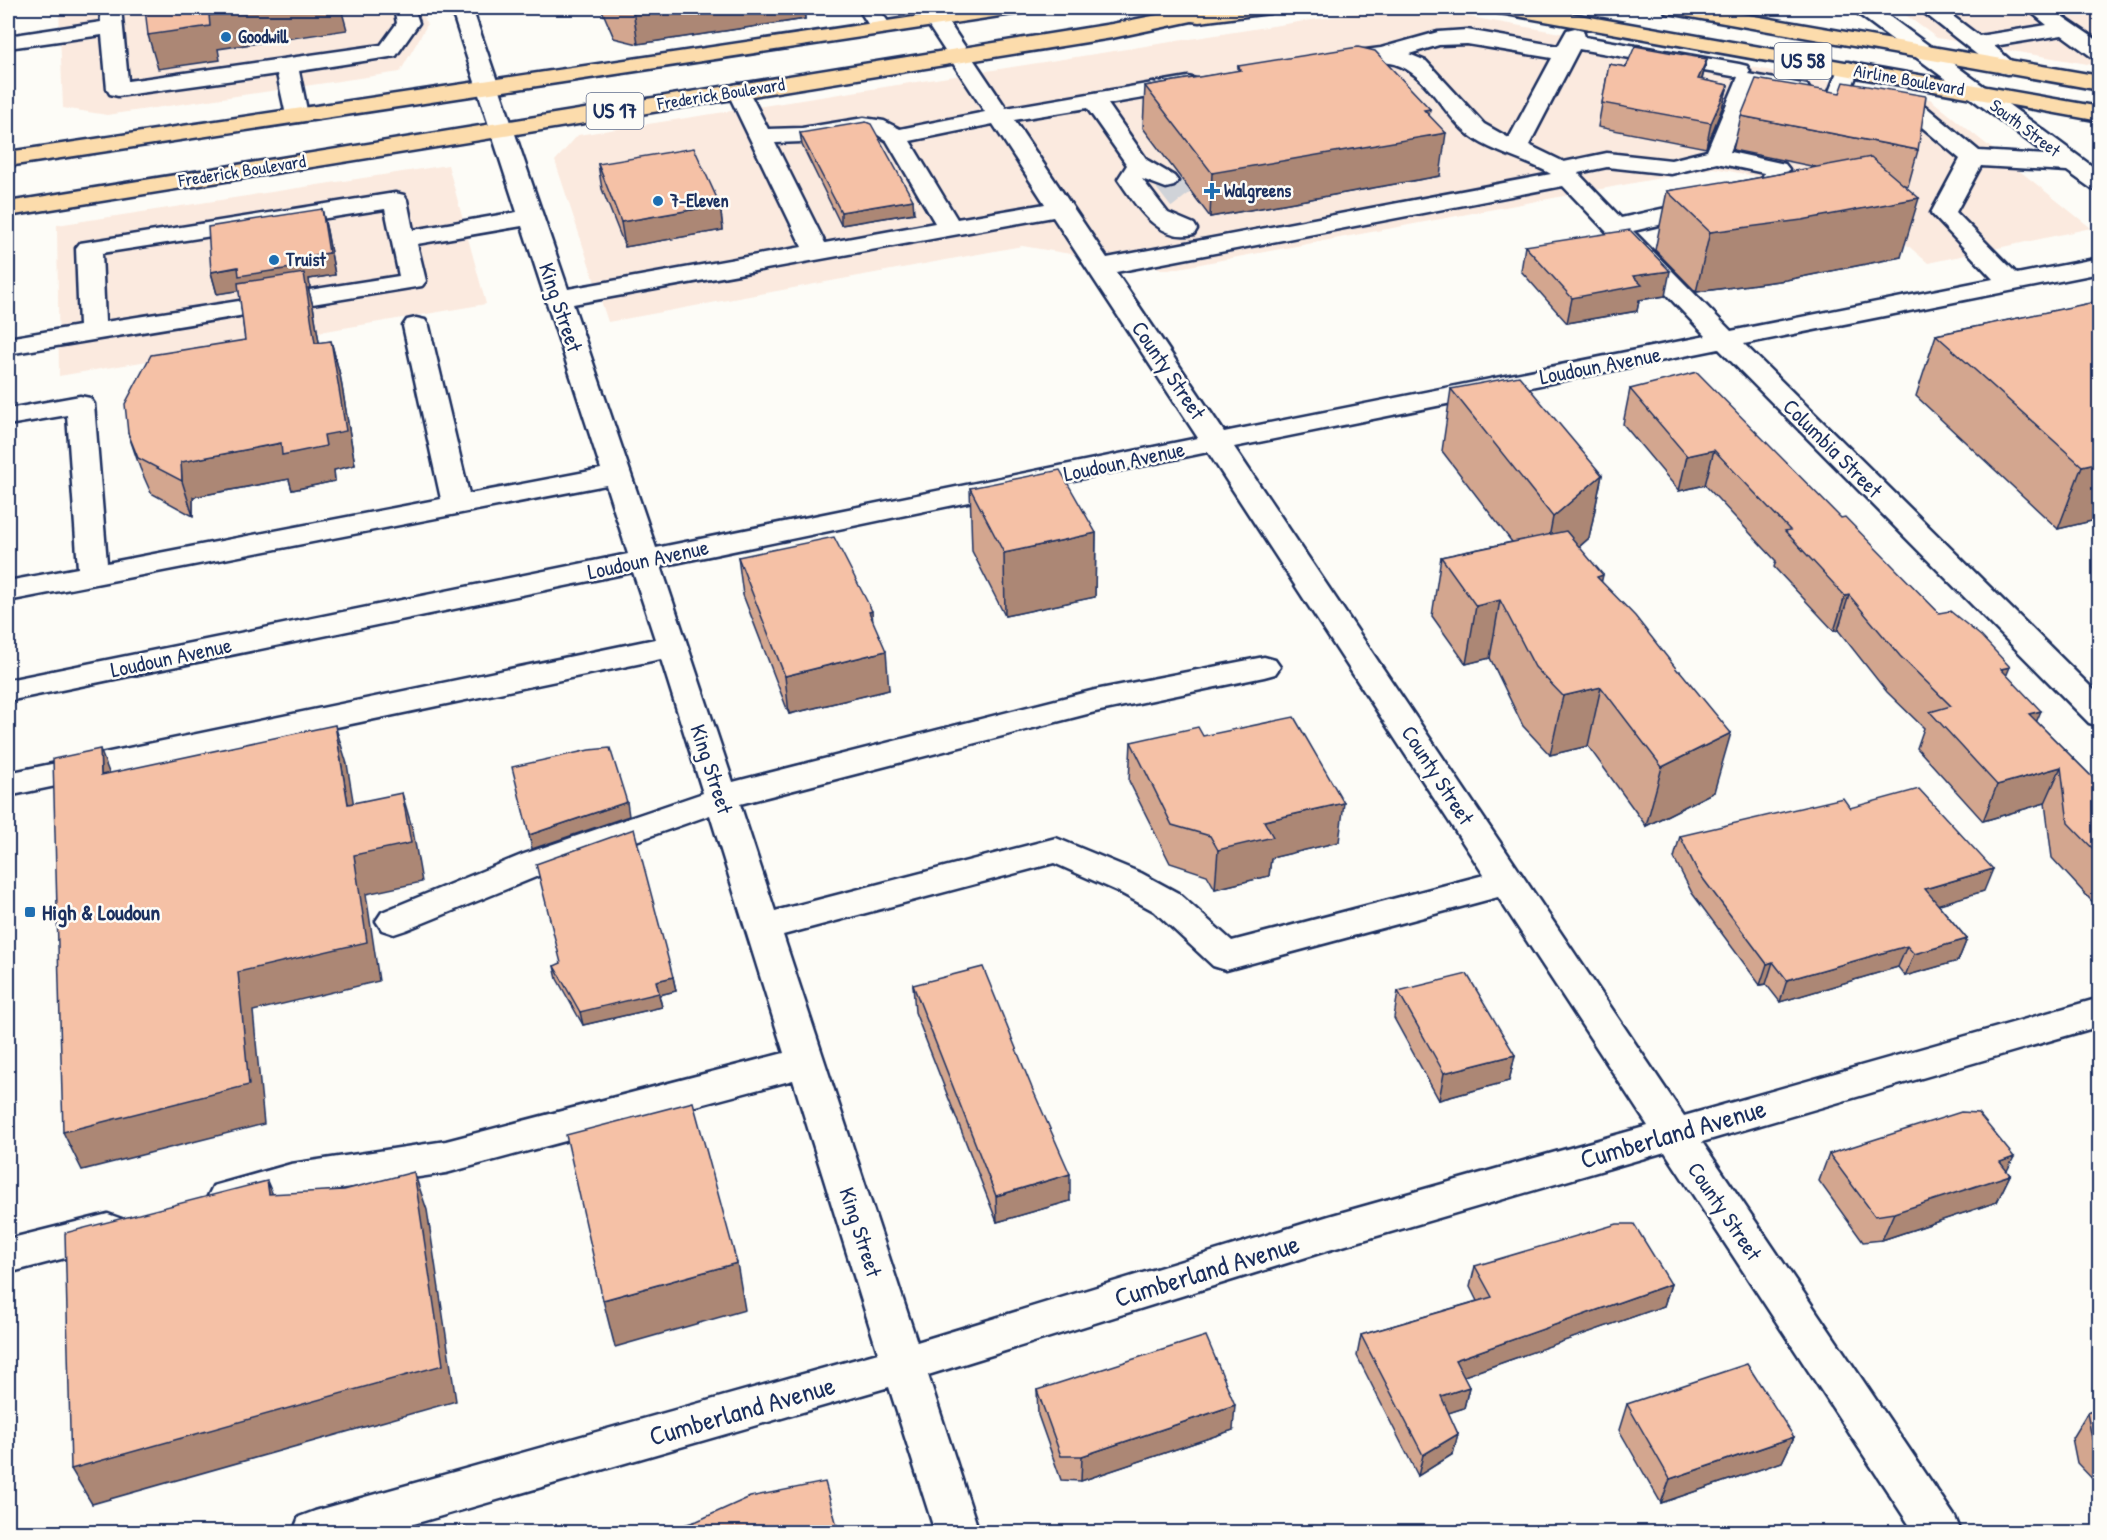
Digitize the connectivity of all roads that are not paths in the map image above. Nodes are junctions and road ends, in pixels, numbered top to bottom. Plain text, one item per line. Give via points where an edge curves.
1 (404, 8) edge
2 (461, 8) edge
3 (868, 8) edge
4 (1013, 8) edge
5 (1221, 8) edge
6 (1262, 8) edge
7 (1506, 8) edge
8 (1674, 8) edge
9 (1865, 8) edge
10 (1929, 8) edge
11 (2037, 8) edge
12 (111, 17) edge
13 (935, 19) junction
14 (1164, 20) junction
15 (881, 27) junction
16 (2066, 28) junction
17 (1574, 38) junction
18 (8, 42) edge
19 (1975, 43) junction
20 (1922, 51) junction
21 (2100, 52) edge
22 (959, 55) junction
23 (1380, 55) junction
24 (1309, 64) edge
25 (287, 66) junction
26 (1742, 67) junction
27 (2007, 67) junction
28 (1848, 69) junction
29 (1207, 81) edge
30 (1912, 81) junction
31 (2100, 83) edge
32 (487, 86) junction
33 (738, 91) junction
34 (1977, 92) junction
35 (1838, 96) junction
36 (1094, 101) junction
37 (1906, 108) junction
38 (2100, 114) edge
39 (297, 116) junction
40 (1000, 116) junction
41 (502, 129) junction
42 (760, 136) junction
43 (896, 137) junction
44 (1516, 147) junction
45 (1717, 156) junction
46 (1973, 158) junction
47 (8, 159) edge
48 (2073, 164) junction
49 (1139, 165) junction
50 (1565, 174) junction
51 (1166, 182) tunnel mouth
52 (2100, 184) edge
53 (1061, 208) junction
54 (8, 209) edge
55 (531, 218) junction
56 (1616, 227) junction
57 (951, 228) junction
58 (1190, 228) junction
59 (403, 239) junction
60 (817, 252) junction
61 (2100, 265) edge
62 (1101, 267) junction
63 (2012, 283) junction
64 (558, 299) junction
65 (416, 326) dead end
66 (92, 333) junction
67 (1725, 340) junction
68 (8, 346) edge
69 (8, 417) edge
70 (1217, 442) junction
71 (617, 474) junction
72 (457, 504) junction
73 (645, 560) junction
74 (93, 574) junction
75 (8, 591) edge
76 (672, 646) junction
77 (1264, 667) dead end
78 (8, 691) edge
79 (2100, 716) edge
80 (8, 785) edge
81 (722, 798) junction
82 (1508, 882) junction
83 (394, 921) dead end
84 (763, 927) junction
85 (2100, 1012) edge
86 (807, 1062) junction
87 (1675, 1134) junction
88 (199, 1206) edge
89 (141, 1221) edge
90 (8, 1256) edge
91 (903, 1364) junction
92 (315, 1533) edge
93 (957, 1533) edge
94 (1939, 1533) edge

1 - 25 street via 408,23 388,51
2 - 32 street, King Street
3 - 15 street
4 - 13 main road, Frederick Boulevard / US 17
5 - 14 main road, Frederick Boulevard / US 17
6 - 14 main road
7 - 17 main road, Airline Boulevard / US 58
8 - 20 main road, Airline Boulevard / US 58
9 - 20 street, South Street
10 - 19 street
11 - 16 street
12 - 18 street
12 - 25 street via 118,89
13 - 15 main road, Frederick Boulevard / US 17
13 - 22 street, County Street
14 - 22 main road, Frederick Boulevard / US 17
15 - 32 main road, Frederick Boulevard / US 17
16 - 19 street
16 - 21 street
17 - 23 street via 1438,39
17 - 26 main road, Airline Boulevard / US 58
17 - 44 street
19 - 27 street
20 - 27 main road, Airline Boulevard / US 58
20 - 34 street, South Street
22 - 33 main road, Frederick Boulevard / US 17
22 - 40 street, County Street
23 - 24 street
23 - 44 street, Columbia Street via 1418,66 1476,129 1492,140
25 - 39 street
26 - 28 main road, Airline Boulevard / US 58
26 - 35 street
26 - 45 street
27 - 31 main road, Airline Boulevard / US 58
28 - 30 main road, Airline Boulevard / US 58
28 - 35 street
29 - 36 street
30 - 34 main road, Airline Boulevard / US 58
30 - 37 street
32 - 39 main road, Frederick Boulevard / US 17
32 - 41 street, King Street
33 - 41 main road, Frederick Boulevard / US 17
33 - 42 street
34 - 38 main road, Airline Boulevard / US 58
34 - 48 street, South Street
35 - 37 street
36 - 40 street
36 - 49 street
37 - 46 street via 1917,111
39 - 47 main road, Frederick Boulevard / US 17
40 - 43 street
40 - 53 street, County Street
41 - 54 main road, Frederick Boulevard / US 17
41 - 55 street, King Street
42 - 43 street via 875,125 888,128
42 - 60 street
43 - 57 street
44 - 50 street, Columbia Street
45 - 50 street via 1671,167 1607,160
45 - 56 street via 1777,170 1787,180 1771,192
46 - 48 street
46 - 63 street via 1932,211
48 - 52 street, South Street
49 - 51 street
49 - 58 street via 1130,179 1159,218
50 - 56 street, Columbia Street
50 - 58 street
53 - 57 street
53 - 62 street, County Street
55 - 59 street
55 - 64 street, King Street
56 - 67 street, Columbia Street
57 - 60 street
58 - 62 street
59 - 66 street via 413,281
59 - 66 street via 395,200 89,248
60 - 64 street
61 - 63 street, Loudoun Avenue
62 - 70 street, County Street
63 - 67 street, Loudoun Avenue
64 - 71 street, King Street
65 - 72 street
66 - 68 street
67 - 70 street, Loudoun Avenue
67 - 79 street, Columbia Street
69 - 74 street via 80,404
70 - 73 street, Loudoun Avenue
70 - 82 street, County Street
71 - 72 street
71 - 73 street, King Street
72 - 74 street
73 - 76 street, King Street
73 - 78 street, Loudoun Avenue
74 - 75 street
76 - 80 street
76 - 81 street, King Street
77 - 81 street via 1095,701
81 - 83 street via 536,863
81 - 84 street, King Street
82 - 84 street via 1226,956 1166,902 1056,850
82 - 87 street, County Street
84 - 86 street, King Street
85 - 87 street, Cumberland Avenue
86 - 88 street via 446,1157 291,1180
86 - 91 street, King Street
87 - 91 street, Cumberland Avenue via 1329,1233
87 - 94 street, County Street
89 - 90 street
91 - 92 street, Cumberland Avenue
91 - 93 street, King Street

